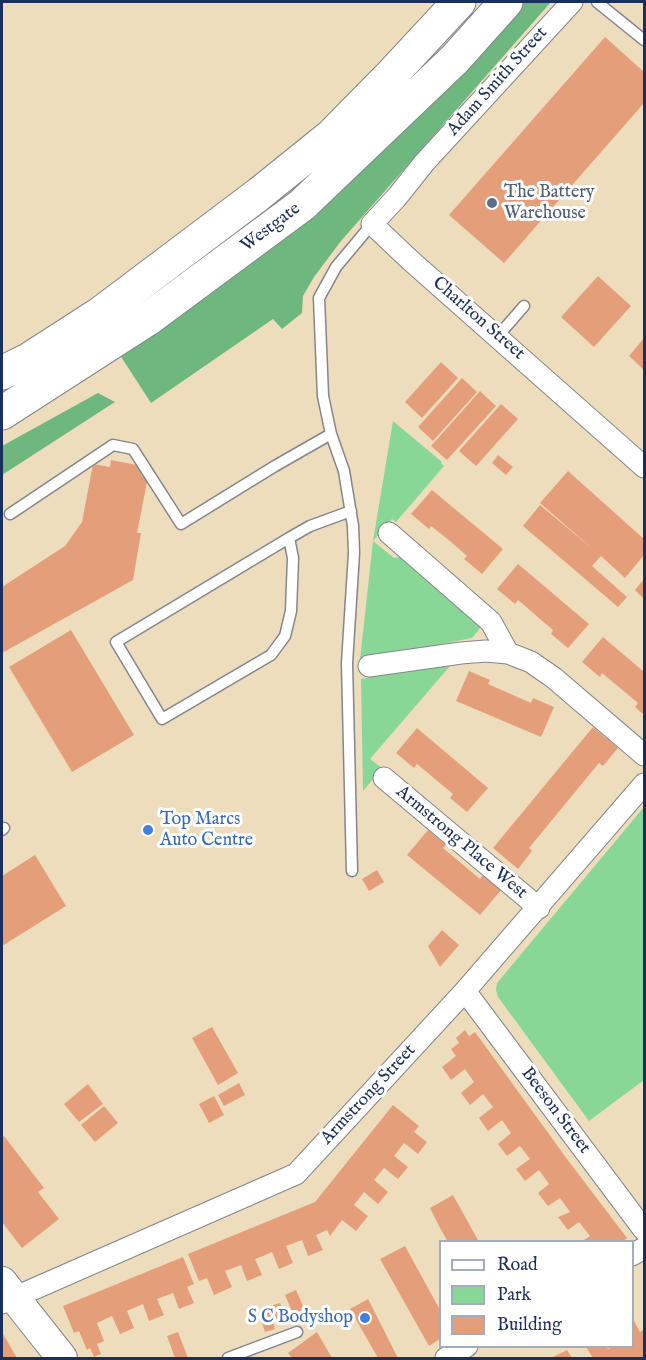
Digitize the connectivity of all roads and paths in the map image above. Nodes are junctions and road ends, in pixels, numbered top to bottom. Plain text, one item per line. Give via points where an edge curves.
1 (459, 2) edge
2 (506, 2) edge
3 (572, 2) edge
4 (597, 2) edge
5 (645, 40) edge
6 (372, 224) junction
7 (524, 306) dead end
8 (498, 336) junction
9 (2, 373) edge
10 (2, 413) edge
11 (331, 434) junction
12 (645, 467) edge
13 (351, 511) junction
14 (10, 514) dead end
15 (389, 533) dead end
16 (289, 538) junction
17 (508, 654) junction
18 (369, 666) dead end
19 (645, 755) edge
20 (384, 778) dead end
21 (645, 784) edge
22 (352, 871) dead end
23 (539, 908) junction
24 (465, 991) junction
25 (641, 1220) edge
26 (5, 1294) edge
27 (297, 1332) dead end
28 (465, 1348) edge
29 (62, 1359) edge
30 (228, 1359) edge
31 (446, 1359) edge

1 - 9 highway, Westgate via 322,143 101,314
2 - 10 highway, Westgate via 455,59 302,205 148,319
3 - 6 street, Adam Smith Street
4 - 5 lane
6 - 8 street, Charlton Street
6 - 11 lane via 336,267 319,298 323,396
7 - 8 lane
8 - 12 street, Charlton Street
11 - 13 lane via 345,471
11 - 14 lane via 181,524 133,449 113,445
13 - 16 lane
13 - 22 lane via 354,553 346,663
15 - 17 street via 491,622
16 - 16 lane via 116,642 162,719 271,655 278,646 285,636 291,611 293,558
17 - 18 street via 461,653
17 - 19 street via 531,662 554,678
20 - 23 street, Armstrong Place West
21 - 23 street, Armstrong Street
23 - 24 street, Armstrong Street
24 - 25 street, Beeson Street
24 - 26 street, Armstrong Street via 296,1174
26 - 29 street
27 - 30 lane
28 - 31 street

